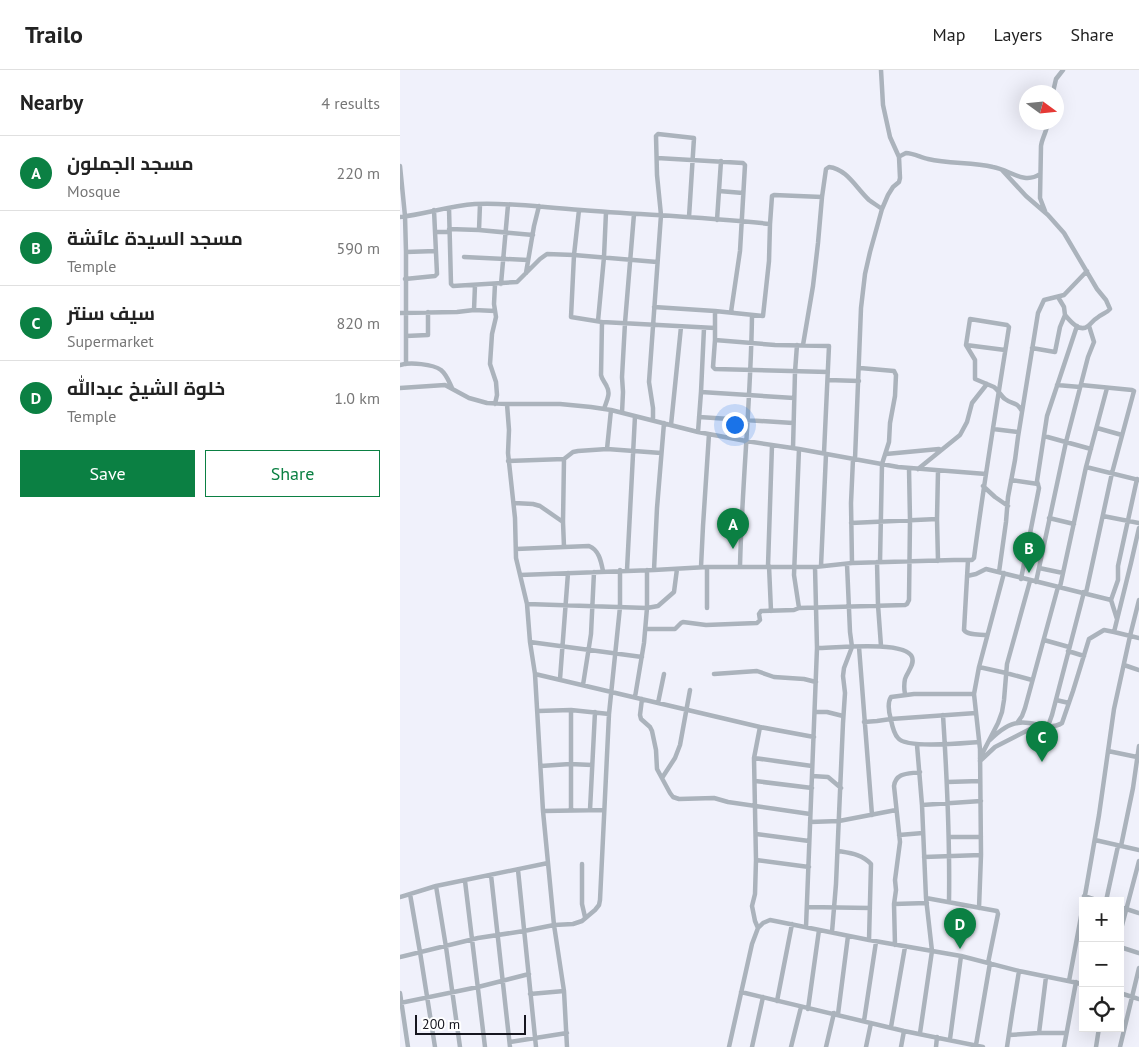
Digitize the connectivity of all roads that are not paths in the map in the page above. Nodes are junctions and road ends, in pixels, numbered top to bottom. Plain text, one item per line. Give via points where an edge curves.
1 (881, 70) edge
2 (1063, 70) edge
3 (1055, 85) edge
4 (1048, 130) edge
5 (899, 157) junction
6 (657, 158) junction
7 (693, 161) junction
8 (721, 162) junction
9 (400, 166) edge
10 (1002, 170) junction
11 (1040, 174) junction
12 (719, 191) junction
13 (743, 193) junction
14 (822, 197) junction
15 (480, 204) junction
16 (508, 205) junction
17 (539, 206) junction
18 (448, 208) junction
19 (882, 209) junction
20 (434, 210) junction
21 (579, 210) junction
22 (606, 212) junction
23 (634, 214) junction
24 (661, 215) junction
25 (1048, 215) junction
26 (402, 217) edge
27 (689, 218) junction
28 (717, 220) junction
29 (742, 221) junction
30 (770, 224) junction
31 (449, 230) junction
32 (479, 230) junction
33 (435, 232) junction
34 (506, 232) junction
35 (533, 235) junction
36 (436, 251) junction
37 (406, 252) junction
38 (574, 255) junction
39 (464, 257) dead end
40 (604, 258) junction
41 (504, 259) junction
42 (528, 260) junction
43 (630, 260) junction
44 (657, 262) junction
45 (1087, 270) junction
46 (526, 274) junction
47 (404, 275) edge
48 (495, 284) junction
49 (501, 284) junction
50 (475, 286) junction
51 (1058, 297) junction
52 (654, 307) junction
53 (474, 310) junction
54 (495, 310) junction
55 (715, 311) junction
56 (428, 312) junction
57 (731, 312) junction
58 (403, 313) edge
59 (752, 315) junction
60 (1065, 315) junction
61 (600, 322) junction
62 (625, 323) junction
63 (652, 325) junction
64 (1077, 326) junction
65 (1089, 326) junction
66 (681, 327) junction
67 (704, 328) junction
68 (715, 328) junction
69 (406, 336) junction
70 (715, 340) junction
71 (751, 342) junction
72 (797, 345) junction
73 (803, 345) junction
74 (966, 345) junction
75 (1032, 348) junction
76 (1005, 350) junction
77 (406, 364) junction
78 (400, 365) edge
79 (860, 368) junction
80 (750, 370) junction
81 (795, 372) junction
82 (828, 372) junction
83 (828, 380) junction
84 (859, 381) junction
85 (987, 384) junction
86 (1058, 385) junction
87 (1080, 386) junction
88 (400, 388) edge
89 (452, 388) junction
90 (1108, 388) junction
91 (701, 392) junction
92 (999, 392) junction
93 (750, 395) junction
94 (794, 398) junction
95 (495, 404) junction
96 (507, 404) junction
97 (604, 409) junction
98 (611, 410) junction
99 (1022, 411) junction
100 (622, 413) junction
101 (635, 416) junction
102 (699, 417) junction
103 (653, 420) junction
104 (748, 421) junction
105 (664, 423) junction
106 (793, 423) junction
107 (671, 425) junction
108 (1097, 428) junction
109 (993, 429) junction
110 (698, 432) junction
111 (1018, 432) junction
112 (709, 434) junction
113 (1122, 435) junction
114 (1044, 436) junction
115 (746, 441) junction
116 (1066, 442) junction
117 (772, 445) junction
118 (793, 448) junction
119 (607, 449) junction
120 (799, 449) junction
121 (940, 449) junction
122 (1092, 449) junction
123 (633, 450) junction
124 (661, 453) junction
125 (825, 453) junction
126 (886, 454) junction
127 (564, 459) junction
128 (854, 459) junction
129 (508, 461) junction
130 (882, 464) junction
131 (1086, 467) junction
132 (910, 468) junction
133 (918, 468) junction
134 (938, 471) junction
135 (1112, 473) junction
136 (986, 474) junction
137 (1011, 480) junction
138 (1138, 480) edge
139 (1038, 484) junction
140 (983, 486) junction
141 (514, 503) junction
142 (1008, 506) junction
143 (1103, 516) junction
144 (1049, 518) junction
145 (937, 519) junction
146 (910, 520) junction
147 (880, 521) junction
148 (1128, 521) junction
149 (563, 522) junction
150 (851, 522) junction
151 (1139, 523) edge
152 (1074, 524) junction
153 (1139, 528) edge
154 (1123, 543) junction
155 (564, 546) junction
156 (1135, 546) junction
157 (516, 549) junction
158 (938, 560) junction
159 (968, 560) junction
160 (909, 561) junction
161 (878, 562) junction
162 (849, 563) junction
163 (1131, 563) junction
164 (1139, 565) edge
165 (740, 566) junction
166 (768, 566) junction
167 (794, 566) junction
168 (704, 567) junction
169 (818, 567) junction
170 (677, 568) junction
171 (1039, 568) junction
172 (620, 570) junction
173 (627, 570) junction
174 (647, 570) junction
175 (654, 570) junction
176 (603, 571) junction
177 (594, 572) junction
178 (568, 573) junction
179 (1001, 573) junction
180 (1063, 573) junction
181 (520, 575) junction
182 (967, 576) junction
183 (1021, 579) junction
184 (1030, 581) junction
185 (1036, 582) junction
186 (1059, 587) junction
187 (1085, 593) junction
188 (1111, 600) junction
189 (1139, 602) edge
190 (527, 604) junction
191 (878, 605) junction
192 (566, 606) junction
193 (592, 606) junction
194 (849, 606) junction
195 (620, 607) junction
196 (647, 608) junction
197 (707, 608) dead end
198 (799, 608) junction
199 (816, 608) junction
200 (770, 611) junction
201 (1118, 619) junction
202 (646, 629) junction
203 (1114, 632) junction
204 (987, 635) junction
205 (1130, 636) junction
206 (1139, 638) edge
207 (1044, 640) junction
208 (530, 642) junction
209 (881, 646) junction
210 (563, 647) junction
211 (852, 647) junction
212 (859, 647) junction
213 (817, 648) junction
214 (1068, 649) junction
215 (588, 650) junction
216 (615, 653) junction
217 (1084, 656) junction
218 (642, 657) junction
219 (1124, 665) junction
220 (979, 667) junction
221 (1139, 670) edge
222 (1006, 673) junction
223 (535, 674) junction
224 (664, 674) dead end
225 (714, 674) dead end
226 (560, 679) junction
227 (1032, 680) junction
228 (816, 682) junction
229 (583, 685) junction
230 (690, 690) dead end
231 (611, 691) junction
232 (905, 694) junction
233 (974, 694) junction
234 (634, 697) junction
235 (642, 699) junction
236 (1056, 700) junction
237 (658, 703) junction
238 (1069, 703) junction
239 (571, 710) junction
240 (686, 710) junction
241 (538, 711) junction
242 (595, 712) junction
243 (815, 712) junction
244 (976, 713) junction
245 (609, 714) junction
246 (943, 715) junction
247 (843, 716) junction
248 (891, 719) junction
249 (864, 722) junction
250 (1017, 723) junction
251 (1038, 725) junction
252 (1048, 726) junction
253 (760, 727) junction
254 (814, 737) junction
255 (990, 740) junction
256 (979, 742) junction
257 (945, 744) junction
258 (917, 745) junction
259 (1139, 746) edge
260 (1108, 751) junction
261 (1137, 757) junction
262 (754, 758) junction
263 (980, 760) junction
264 (570, 764) junction
265 (592, 765) junction
266 (541, 766) junction
267 (812, 766) junction
268 (920, 772) junction
269 (812, 776) junction
270 (662, 778) junction
271 (755, 780) junction
272 (980, 780) junction
273 (948, 782) junction
274 (812, 788) junction
275 (841, 788) junction
276 (1133, 788) junction
277 (1139, 790) edge
278 (981, 801) junction
279 (922, 804) junction
280 (948, 804) junction
281 (755, 806) junction
282 (571, 810) junction
283 (590, 810) junction
284 (604, 810) junction
285 (896, 810) junction
286 (543, 811) junction
287 (810, 814) junction
288 (872, 815) junction
289 (839, 821) junction
290 (810, 822) junction
291 (923, 833) junction
292 (756, 834) junction
293 (899, 835) junction
294 (981, 837) junction
295 (949, 838) junction
296 (1095, 840) junction
297 (809, 842) junction
298 (1120, 846) junction
299 (1139, 850) edge
300 (838, 851) junction
301 (981, 855) junction
302 (924, 857) junction
303 (950, 857) junction
304 (756, 860) junction
305 (1139, 861) edge
306 (548, 863) junction
307 (582, 864) dead end
308 (809, 867) junction
309 (518, 870) junction
310 (492, 875) junction
311 (1137, 876) edge
312 (465, 881) junction
313 (436, 886) junction
314 (410, 894) junction
315 (400, 897) edge
316 (1084, 897) edge
317 (1107, 897) edge
318 (926, 900) junction
319 (949, 902) junction
320 (894, 904) junction
321 (807, 907) junction
322 (835, 907) junction
323 (870, 908) junction
324 (979, 908) junction
325 (1126, 909) junction
326 (1139, 913) edge
327 (585, 917) junction
328 (1124, 917) edge
329 (792, 924) junction
330 (554, 925) junction
331 (806, 927) junction
332 (758, 928) junction
333 (819, 930) junction
334 (524, 931) junction
335 (832, 932) junction
336 (499, 936) junction
337 (848, 936) junction
338 (869, 940) junction
339 (472, 941) junction
340 (876, 942) junction
341 (1079, 942) edge
342 (895, 945) junction
343 (446, 947) junction
344 (905, 947) junction
345 (1124, 948) edge
346 (932, 951) junction
347 (420, 952) junction
348 (1139, 953) edge
349 (962, 956) junction
350 (400, 957) edge
351 (989, 963) junction
352 (1139, 968) edge
353 (1019, 971) junction
354 (529, 974) junction
355 (1046, 977) junction
356 (503, 980) junction
357 (1069, 981) junction
358 (1076, 982) junction
359 (1079, 983) edge
360 (478, 987) junction
361 (564, 991) junction
362 (452, 992) junction
363 (741, 992) junction
364 (400, 993) edge
365 (530, 994) junction
366 (1124, 994) edge
367 (763, 997) junction
368 (1131, 997) junction
369 (427, 998) junction
370 (1139, 999) edge
371 (777, 1001) junction
372 (401, 1003) edge
373 (801, 1007) junction
374 (808, 1009) junction
375 (836, 1014) junction
376 (864, 1021) junction
377 (871, 1023) junction
378 (891, 1027) junction
379 (904, 1031) junction
380 (1098, 1032) edge
381 (567, 1033) junction
382 (920, 1033) junction
383 (1039, 1033) junction
384 (1066, 1033) junction
385 (1009, 1035) junction
386 (937, 1037) junction
387 (535, 1038) junction
388 (950, 1039) junction
389 (510, 1044) edge
390 (974, 1046) edge
391 (408, 1047) edge
392 (435, 1047) edge
393 (460, 1047) edge
394 (485, 1047) edge
395 (536, 1047) edge
396 (567, 1047) edge
397 (729, 1047) edge
398 (752, 1047) edge
399 (791, 1047) edge
400 (826, 1047) edge
401 (866, 1047) edge
402 (901, 1047) edge
403 (936, 1047) edge
404 (983, 1047) edge
405 (1007, 1047) edge
406 (1064, 1047) edge
407 (1096, 1047) edge
408 (1120, 1047) edge

1 - 5 street via 883,105 890,137
2 - 3 street
4 - 11 street via 1042,141
5 - 10 street via 908,153
5 - 19 street via 899,182
6 - 7 street
6 - 7 street via 658,134 694,138
6 - 24 street
7 - 8 street
7 - 27 street
8 - 12 street
8 - 13 street via 743,163
9 - 26 street
10 - 11 street via 1022,178
10 - 25 street
11 - 25 street via 1040,198
12 - 13 street
12 - 28 street
13 - 29 street
14 - 19 street via 826,169 832,167 845,174
14 - 30 street via 774,195
14 - 73 street
15 - 16 street
15 - 18 street
15 - 32 street
16 - 17 street
16 - 34 street
17 - 21 street
17 - 35 street
18 - 20 street
18 - 31 street
19 - 79 street via 865,274
20 - 26 street
20 - 33 street
21 - 22 street
21 - 38 street
22 - 23 street
22 - 40 street
23 - 24 street
23 - 43 street
24 - 27 street
24 - 44 street
25 - 45 street via 1064,233
26 - 37 street
27 - 28 street
28 - 29 street
29 - 30 street
29 - 57 street
30 - 59 street via 763,315
31 - 32 street
31 - 33 street
31 - 50 street via 451,286
32 - 34 street
33 - 36 street
34 - 35 street
34 - 41 street
35 - 42 street
36 - 37 street
36 - 47 street via 436,275
37 - 47 street
38 - 40 street
38 - 46 street via 545,255
38 - 61 street via 571,317
39 - 41 street
40 - 43 street
40 - 61 street
41 - 42 street
41 - 49 street
42 - 46 street
43 - 44 street
43 - 62 street
44 - 52 street
45 - 51 street via 1066,293
45 - 65 street via 1110,309
46 - 49 street via 517,282
47 - 58 street
48 - 49 street
48 - 50 street
48 - 54 street
50 - 53 street
51 - 60 street
51 - 75 street via 1043,300
52 - 55 street
52 - 63 street
53 - 54 street
53 - 56 street
54 - 95 street via 490,364 497,386
55 - 57 street
55 - 68 street
56 - 58 street
56 - 69 street via 428,335
57 - 59 street
58 - 69 street
59 - 71 street
60 - 64 street
60 - 75 street via 1055,352
61 - 62 street
61 - 97 street via 601,375 609,393
62 - 63 street
62 - 100 street
63 - 66 street
63 - 103 street via 649,382
64 - 65 street
64 - 86 street
65 - 87 street via 1094,342
66 - 67 street
66 - 107 street
67 - 68 street
67 - 91 street
68 - 70 street
69 - 77 street
70 - 71 street
70 - 80 street via 713,368
71 - 72 street
71 - 80 street
72 - 73 street
72 - 81 street
73 - 82 street via 829,346
74 - 76 street
74 - 76 street via 971,319 1008,326
74 - 85 street via 975,360 975,379
75 - 99 street
76 - 92 street
77 - 78 street
77 - 89 street via 440,369
79 - 84 street
79 - 126 street via 896,372
80 - 81 street
80 - 93 street
81 - 82 street
81 - 94 street
82 - 83 street
83 - 84 street
83 - 125 street
84 - 128 street
85 - 92 street
85 - 121 street via 972,403 960,435
86 - 87 street
86 - 114 street
87 - 90 street
87 - 116 street
88 - 89 street via 445,385
89 - 95 street via 465,396
90 - 108 street
90 - 113 street via 1134,391
91 - 93 street
91 - 102 street
92 - 99 street
92 - 109 street
93 - 94 street
93 - 104 street
94 - 106 street
95 - 96 street
96 - 97 street via 560,404
96 - 129 street via 510,430
97 - 98 street
98 - 100 street
98 - 119 street
99 - 111 street
100 - 101 street
101 - 103 street
101 - 123 street
102 - 104 street
102 - 110 street
103 - 105 street
104 - 106 street
104 - 115 street
105 - 107 street
105 - 124 street
106 - 118 street
107 - 110 street
108 - 113 street
108 - 122 street
109 - 111 street
109 - 136 street
110 - 112 street
111 - 137 street
112 - 115 street
112 - 168 street via 703,526
113 - 135 street
114 - 116 street
114 - 139 street
115 - 117 street
115 - 165 street
116 - 122 street
116 - 144 street
117 - 118 street
117 - 166 street
118 - 120 street
119 - 123 street
119 - 127 street via 573,452
120 - 125 street
120 - 167 street
121 - 126 street
121 - 133 street
122 - 131 street
123 - 124 street
123 - 173 street
124 - 175 street
125 - 128 street
125 - 169 street
126 - 130 street
127 - 129 street
127 - 149 street
128 - 130 street
128 - 150 street
129 - 141 street
130 - 132 street
130 - 147 street
131 - 135 street
131 - 152 street
132 - 133 street
132 - 146 street
133 - 134 street
134 - 136 street
134 - 145 street
135 - 138 street
135 - 143 street
136 - 140 street
137 - 139 street
137 - 142 street
138 - 148 street
139 - 183 street
140 - 142 street
140 - 159 street via 974,558
141 - 149 street via 540,506
141 - 157 street
142 - 179 street
143 - 148 street
143 - 187 street
144 - 152 street
144 - 171 street
145 - 146 street
145 - 158 street
146 - 147 street
146 - 160 street
147 - 150 street
147 - 161 street
148 - 151 street
148 - 154 street
149 - 155 street
150 - 162 street
152 - 180 street
153 - 156 street
154 - 156 street
154 - 188 street via 1118,580
155 - 157 street
155 - 176 street via 592,547 600,558
156 - 163 street
157 - 181 street
158 - 159 street
158 - 160 street
159 - 182 street
160 - 161 street
160 - 191 street via 908,602 905,605
161 - 162 street
161 - 191 street
162 - 169 street
162 - 194 street
163 - 164 street
163 - 201 street
165 - 166 street
165 - 168 street
166 - 167 street
166 - 200 street
167 - 169 street
167 - 198 street
168 - 170 street
168 - 197 street
169 - 199 street
170 - 175 street
170 - 196 street via 673,594 658,606
171 - 180 street
171 - 185 street
172 - 173 street
172 - 176 street
172 - 195 street
173 - 174 street
174 - 175 street
174 - 196 street
176 - 177 street
177 - 178 street
177 - 193 street
178 - 181 street
178 - 192 street
179 - 182 street via 986,569
179 - 183 street
179 - 204 street
180 - 186 street
181 - 190 street
182 - 204 street via 964,630 968,634
183 - 184 street
184 - 185 street
184 - 222 street
185 - 186 street
186 - 187 street
186 - 207 street
187 - 188 street
187 - 214 street
188 - 201 street
189 - 205 street
190 - 192 street
190 - 208 street
191 - 194 street
191 - 209 street
192 - 193 street
192 - 210 street
193 - 195 street
193 - 215 street
194 - 199 street
194 - 211 street
195 - 196 street
195 - 216 street
196 - 202 street
198 - 199 street
198 - 200 street
199 - 213 street
200 - 202 street via 760,612 757,623 706,625 683,622 675,630
201 - 203 street
202 - 218 street
203 - 205 street
203 - 217 street via 1104,630 1090,638
204 - 220 street
205 - 206 street
205 - 219 street
207 - 214 street
207 - 227 street
208 - 210 street
208 - 223 street
209 - 212 street
209 - 232 street via 902,649 911,655 912,664 904,682
210 - 215 street
210 - 226 street
211 - 212 street
211 - 213 street
211 - 247 street via 844,668
212 - 249 street
213 - 228 street
214 - 217 street
214 - 236 street
215 - 216 street
215 - 229 street
216 - 218 street
216 - 231 street
217 - 238 street
218 - 234 street
219 - 221 street
219 - 260 street
220 - 222 street
220 - 233 street
222 - 227 street
222 - 255 street via 1002,712
223 - 226 street
223 - 241 street
224 - 237 street
225 - 228 street via 757,671 774,678
226 - 229 street
227 - 250 street
228 - 243 street
229 - 231 street
230 - 240 street
231 - 234 street
231 - 245 street
232 - 233 street
232 - 248 street via 890,698
233 - 244 street
234 - 235 street
235 - 237 street
235 - 270 street via 641,719 652,731 656,766
236 - 238 street
236 - 252 street
237 - 240 street
238 - 252 street via 1062,723
239 - 241 street
239 - 242 street
239 - 264 street
240 - 253 street
240 - 270 street via 678,752
241 - 266 street
242 - 245 street
242 - 265 street
243 - 247 street
243 - 254 street
244 - 246 street
244 - 256 street
245 - 284 street
246 - 248 street
246 - 257 street
247 - 275 street
248 - 249 street
248 - 258 street via 899,740
249 - 288 street
250 - 251 street
250 - 255 street
251 - 252 street
251 - 263 street via 995,747
253 - 254 street
253 - 262 street
254 - 267 street
255 - 263 street
256 - 257 street
256 - 263 street
257 - 258 street
257 - 273 street
258 - 268 street
259 - 261 street
260 - 261 street
260 - 296 street
261 - 276 street
262 - 267 street
262 - 271 street
263 - 272 street
264 - 265 street
264 - 266 street
264 - 282 street
265 - 283 street
266 - 286 street
267 - 269 street
268 - 279 street
268 - 285 street via 900,776 894,781
269 - 274 street
269 - 275 street via 828,777
270 - 281 street via 671,795 677,798 714,798
271 - 274 street
271 - 281 street
272 - 273 street
272 - 278 street
273 - 280 street
274 - 287 street
275 - 289 street
276 - 277 street
276 - 298 street
278 - 280 street
278 - 294 street
279 - 280 street
279 - 291 street
280 - 295 street
281 - 287 street
281 - 292 street
282 - 283 street
282 - 286 street
283 - 284 street
284 - 327 street via 600,900 598,908
285 - 288 street
285 - 293 street
286 - 306 street
287 - 290 street
288 - 289 street
289 - 290 street
289 - 300 street
290 - 297 street
291 - 293 street
291 - 302 street
292 - 297 street
292 - 304 street
293 - 320 street
294 - 295 street
294 - 301 street
295 - 303 street
296 - 298 street
296 - 316 street
297 - 308 street
298 - 299 street
298 - 317 street
300 - 322 street
300 - 323 street via 862,856 871,864
301 - 303 street
301 - 324 street
302 - 303 street
302 - 318 street
303 - 319 street
304 - 308 street
304 - 332 street via 752,906
305 - 311 street
306 - 309 street
306 - 330 street
307 - 327 street
308 - 321 street
309 - 310 street
309 - 334 street
310 - 312 street
310 - 336 street
311 - 325 street
312 - 313 street
312 - 339 street
313 - 314 street
313 - 343 street
314 - 315 street
314 - 347 street
318 - 319 street
318 - 320 street
318 - 346 street
319 - 324 street
320 - 342 street
321 - 322 street
321 - 331 street
322 - 323 street
322 - 335 street
323 - 338 street
324 - 351 street via 998,912
325 - 326 street
325 - 328 street
327 - 330 street via 573,924
329 - 331 street
329 - 332 street via 770,920
329 - 371 street
330 - 334 street
330 - 361 street
331 - 333 street
332 - 363 street
333 - 335 street
333 - 374 street
334 - 336 street
334 - 354 street
335 - 337 street
336 - 339 street
336 - 356 street
337 - 338 street
337 - 375 street
338 - 340 street
339 - 343 street
339 - 360 street
340 - 342 street
340 - 376 street
341 - 357 street
342 - 344 street
343 - 347 street
343 - 362 street
344 - 346 street
344 - 378 street
345 - 348 street
346 - 349 street
346 - 382 street
347 - 350 street
347 - 369 street
349 - 351 street
349 - 388 street
351 - 353 street
351 - 390 street
352 - 368 street
353 - 355 street
353 - 385 street
354 - 356 street
354 - 365 street
355 - 357 street
355 - 383 street
356 - 360 street
356 - 389 street
357 - 358 street
358 - 359 street
358 - 384 street
360 - 362 street
360 - 394 street
361 - 365 street
361 - 381 street
362 - 369 street
362 - 393 street
363 - 367 street
363 - 397 street
364 - 372 street
365 - 387 street
366 - 368 street
367 - 371 street
367 - 398 street
368 - 370 street
368 - 408 street
369 - 372 street
369 - 392 street
371 - 373 street
372 - 391 street
373 - 374 street
373 - 399 street
374 - 375 street
375 - 376 street
375 - 400 street
376 - 377 street
377 - 378 street
377 - 401 street
378 - 379 street
379 - 382 street
379 - 402 street
380 - 407 street
381 - 387 street
381 - 396 street
382 - 386 street
383 - 384 street
383 - 385 street
384 - 406 street
385 - 405 street
386 - 388 street
386 - 403 street
387 - 389 street
387 - 395 street
388 - 390 street
390 - 404 street

